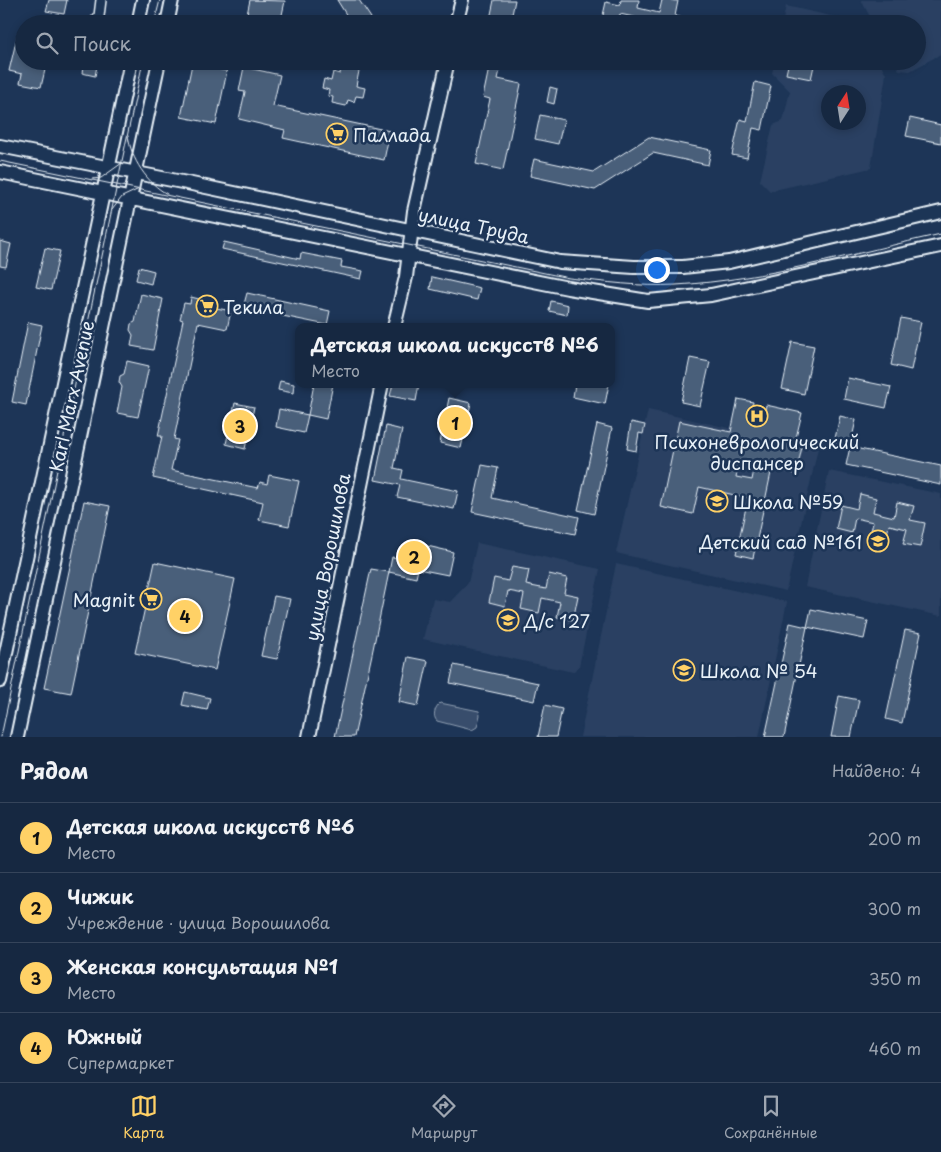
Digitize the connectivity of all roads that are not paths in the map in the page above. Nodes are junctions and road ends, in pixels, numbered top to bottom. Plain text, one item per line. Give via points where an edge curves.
1 (102, 0) edge
2 (143, 0) edge
3 (172, 0) edge
4 (462, 0) edge
5 (98, 15) edge
6 (140, 15) edge
7 (169, 15) edge
8 (458, 15) edge
9 (129, 70) edge
10 (157, 70) edge
11 (446, 70) edge
12 (0, 146) edge
13 (108, 167) junction
14 (0, 172) edge
15 (135, 172) junction
16 (102, 193) junction
17 (130, 198) junction
18 (941, 212) edge
19 (412, 229) junction
20 (941, 246) edge
21 (408, 255) junction
22 (395, 323) edge
23 (381, 388) edge
24 (0, 681) edge
25 (17, 737) edge
26 (309, 737) edge

1 - 5 street
2 - 6 main road
3 - 7 main road
4 - 8 main road
9 - 13 main road, Karl Marx Avenue
10 - 15 main road, Karl Marx Avenue
11 - 19 main road
12 - 13 main road, улица Труда
13 - 15 main road, улица Труда
13 - 16 main road, Karl Marx Avenue
14 - 16 main road
15 - 17 main road, Karl Marx Avenue
15 - 19 main road, улица Труда
16 - 17 main road
16 - 24 main road, Karl Marx Avenue
17 - 21 main road
17 - 25 main road, Karl Marx Avenue
18 - 19 main road, улица Труда via 748,258 683,267 560,262
19 - 21 main road
20 - 21 main road via 711,295 648,301
21 - 22 main road
23 - 26 main road, улица Ворошилова

